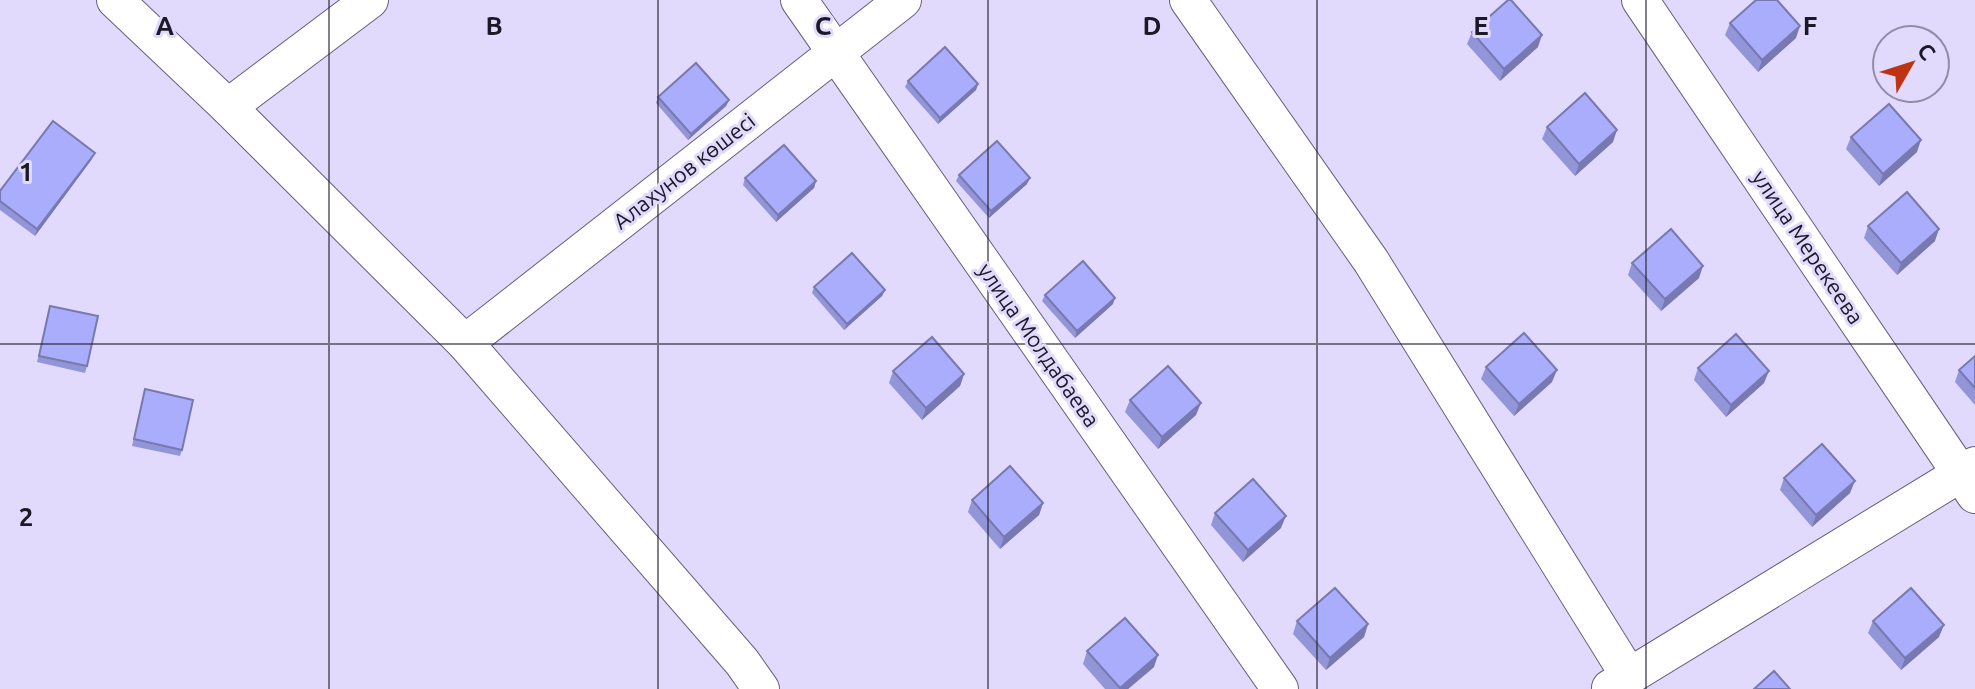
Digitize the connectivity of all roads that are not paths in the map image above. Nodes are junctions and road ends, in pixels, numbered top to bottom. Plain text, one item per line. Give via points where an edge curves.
1 (115, 0) edge
2 (370, 0) edge
3 (799, 0) edge
4 (903, 0) edge
5 (1188, 0) edge
6 (1640, 0) edge
7 (835, 53) junction
8 (228, 107) junction
9 (465, 343) junction
10 (1970, 478) edge
11 (1619, 683) edge
12 (761, 689) edge
13 (1280, 689) edge

1 - 8 street
2 - 8 street
3 - 7 street, улица Молдабаева
4 - 7 street, Алахунов көшесі
5 - 11 street via 1371,261
6 - 10 street, улица Мерекеева
7 - 9 street, Алахунов көшесі
7 - 13 street, улица Молдабаева
8 - 9 street
9 - 12 street
10 - 11 street

